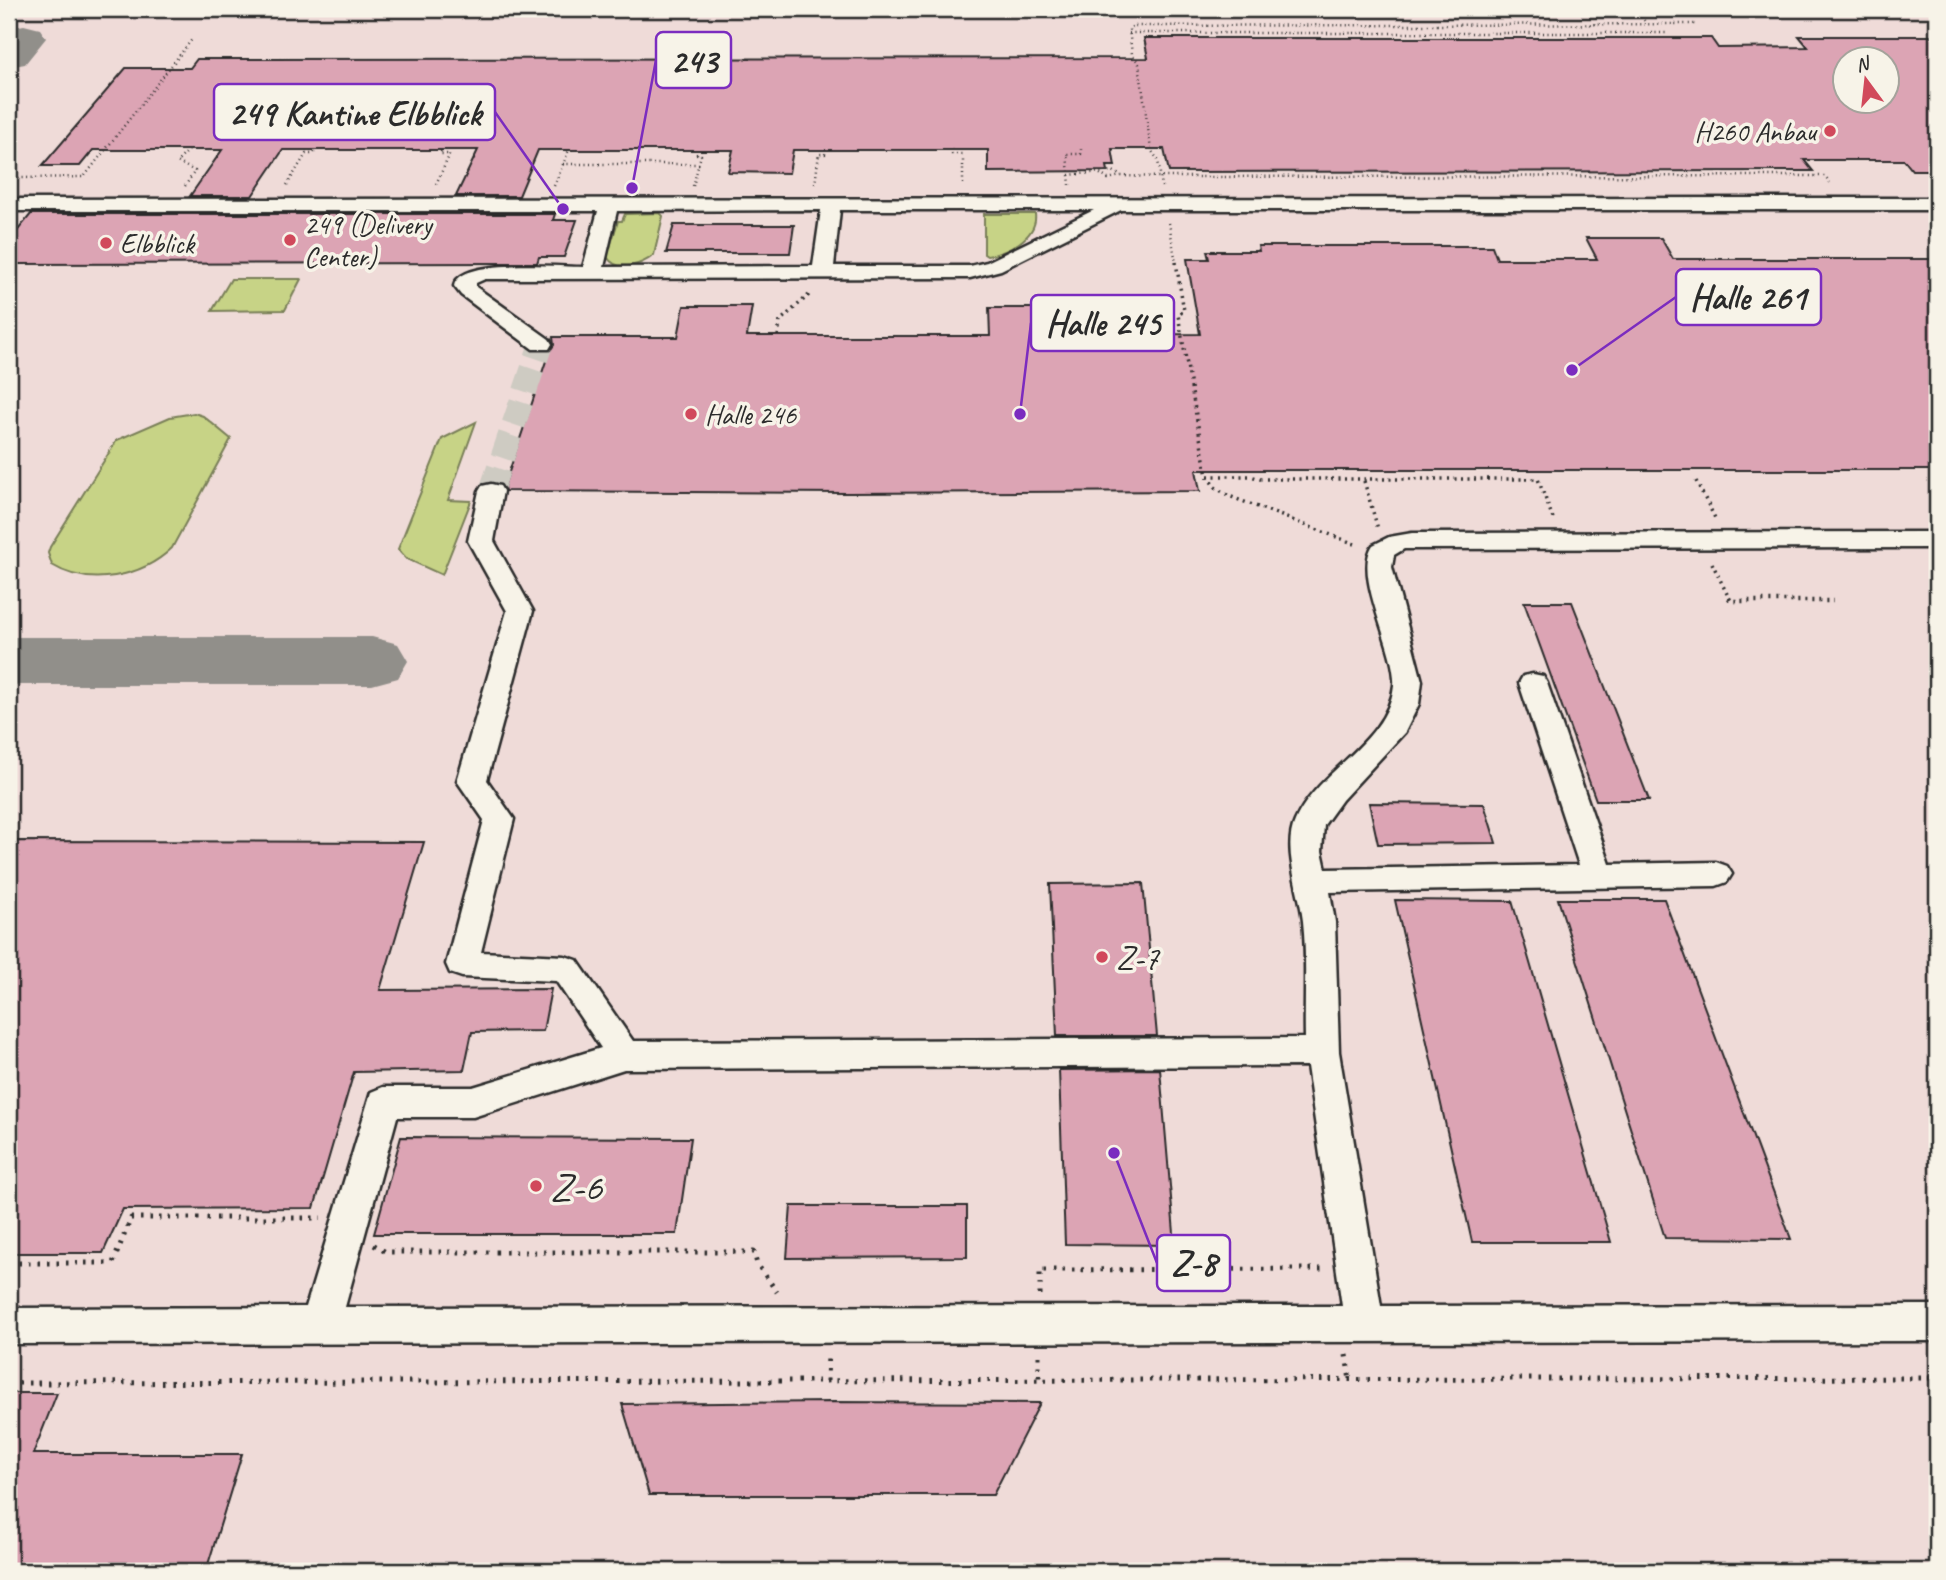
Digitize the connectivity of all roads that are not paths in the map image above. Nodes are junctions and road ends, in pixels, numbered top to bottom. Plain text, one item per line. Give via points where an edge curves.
1 (1937, 204) edge
2 (9, 205) edge
3 (609, 205) junction
4 (1122, 205) junction
5 (831, 206) junction
6 (592, 272) junction
7 (823, 272) junction
8 (541, 344) dead end
9 (491, 491) tunnel mouth
10 (1937, 540) edge
11 (1533, 683) dead end
12 (1716, 874) dead end
13 (1598, 876) junction
14 (1312, 881) junction
15 (1322, 1052) junction
16 (624, 1055) junction
17 (1937, 1323) edge
18 (1364, 1324) junction
19 (9, 1326) edge
20 (320, 1326) junction

1 - 4 street
2 - 3 street
3 - 5 street
3 - 6 street
4 - 5 street
4 - 7 street via 994,266 970,272
5 - 7 street
6 - 7 street
6 - 8 street via 482,273 467,279 468,291
9 - 16 street via 481,541 520,611 472,781 499,819 462,964 565,969
10 - 14 street via 1398,542 1382,551 1379,567 1408,681 1405,704 1395,725 1309,823
11 - 13 street
12 - 13 street
13 - 14 street
14 - 15 street via 1322,964
15 - 16 street
15 - 18 street
16 - 20 street via 472,1102 383,1102
17 - 18 street
18 - 20 street
19 - 20 street

